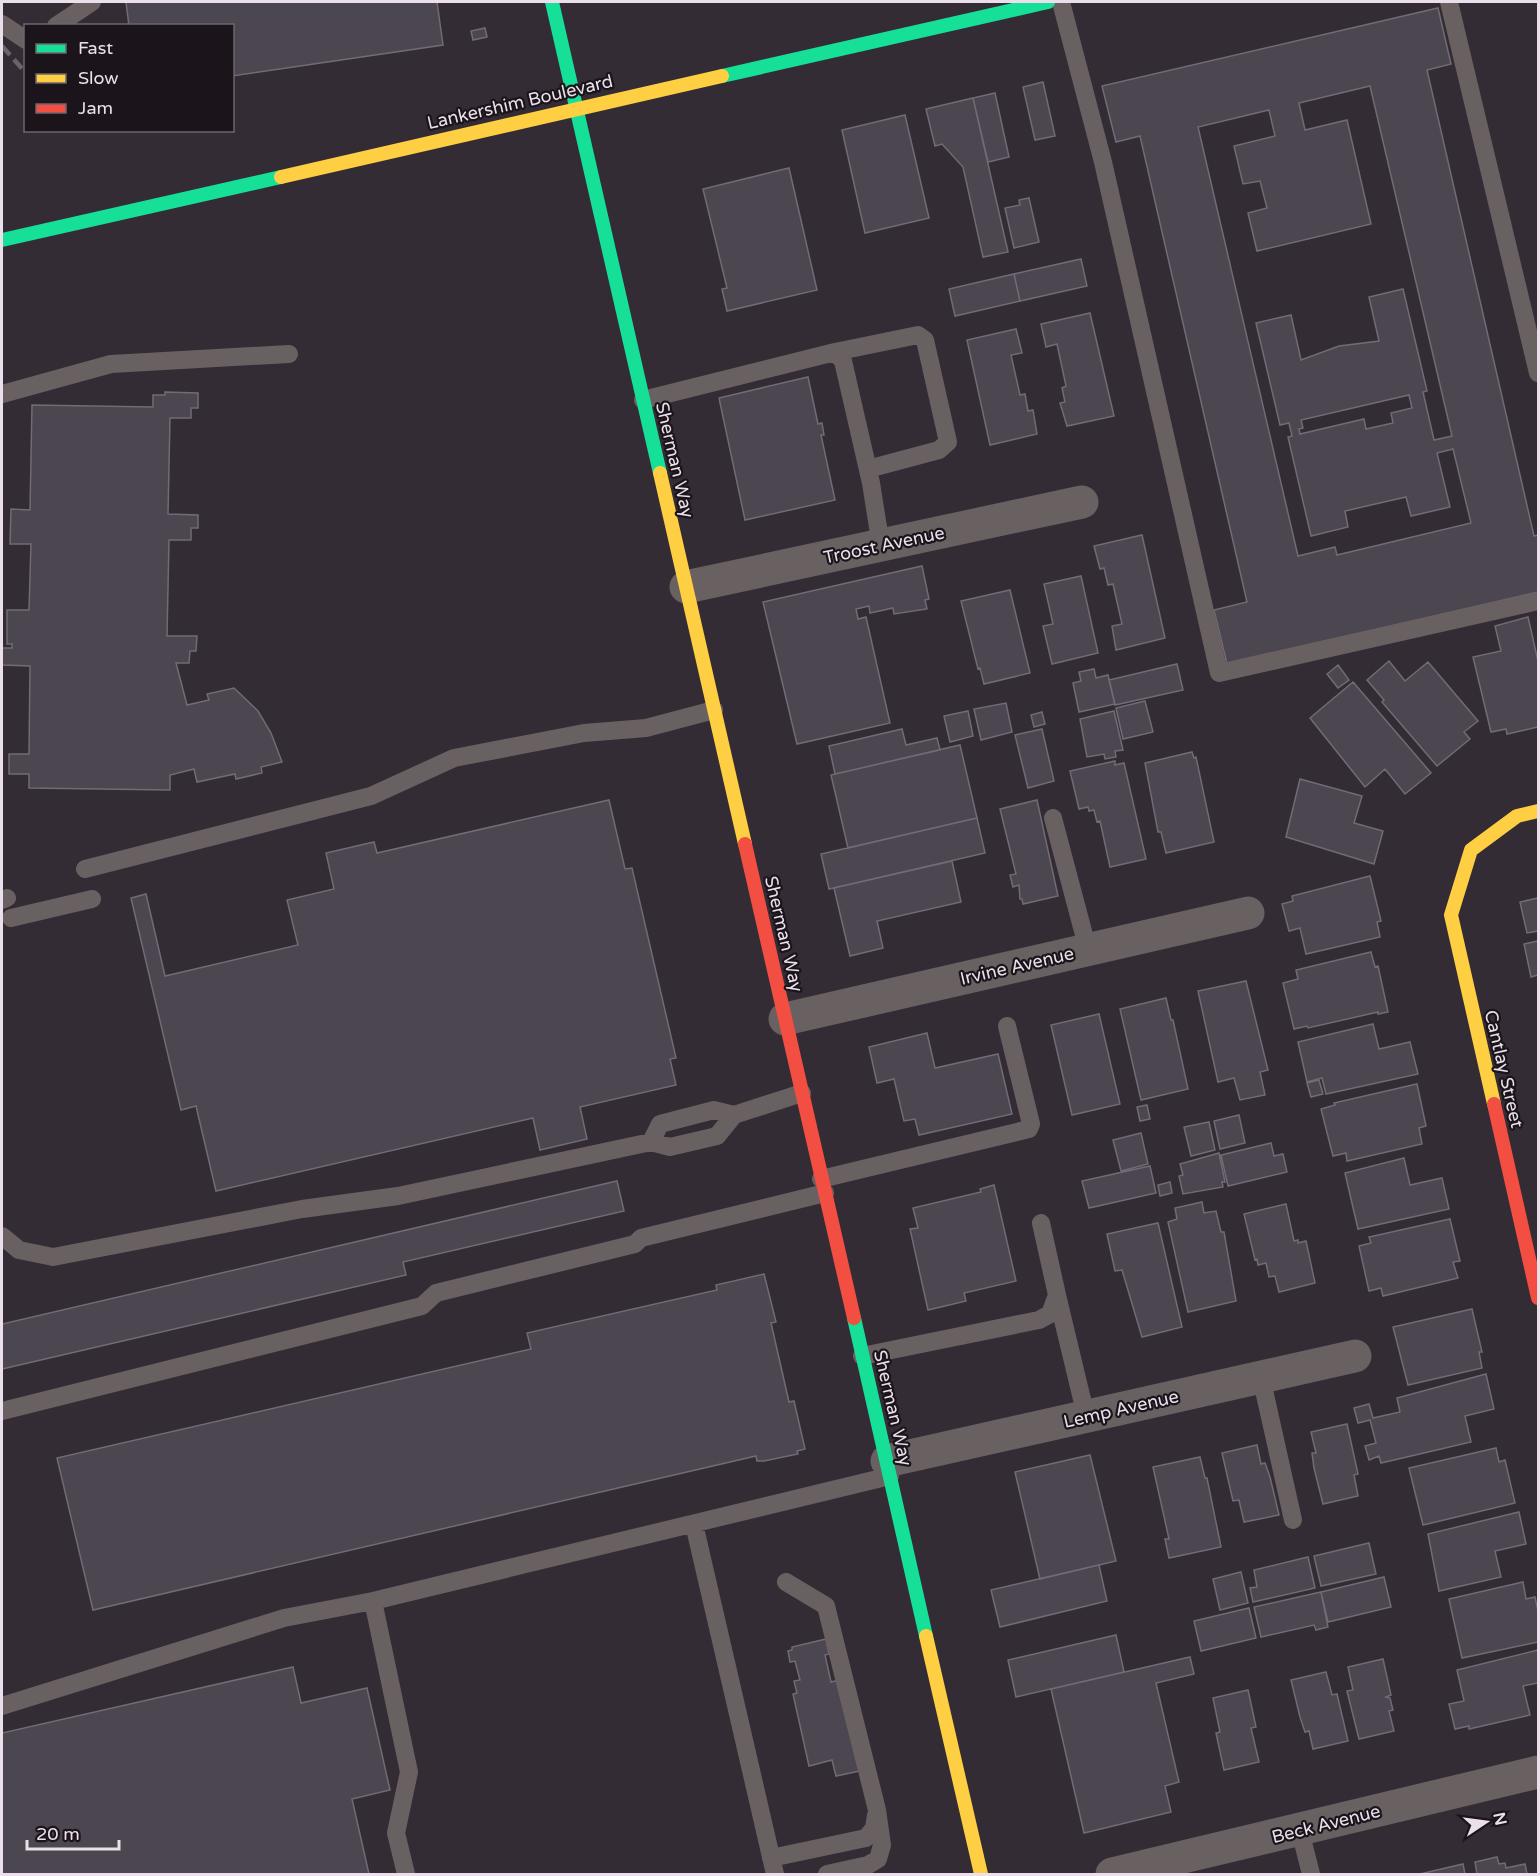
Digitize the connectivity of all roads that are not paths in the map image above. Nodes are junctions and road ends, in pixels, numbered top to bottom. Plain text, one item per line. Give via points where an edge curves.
1 (92, 2) edge
2 (552, 2) edge
3 (1048, 2) edge
4 (1061, 2) edge
5 (1449, 2) edge
6 (997, 7) edge
7 (2, 24) edge
8 (59, 24) edge
9 (24, 39) edge
10 (576, 107) junction
11 (2, 240) edge
12 (835, 352) junction
13 (289, 354) dead end
14 (1539, 373) edge
15 (2, 394) edge
16 (643, 400) junction
17 (868, 469) junction
18 (1082, 502) dead end
19 (881, 546) junction
20 (686, 587) junction
21 (1539, 601) edge
22 (714, 710) junction
23 (1539, 811) edge
24 (1053, 819) dead end
25 (85, 869) dead end
26 (92, 899) dead end
27 (1248, 913) dead end
28 (11, 918) dead end
29 (1088, 950) junction
30 (785, 1019) junction
31 (1007, 1026) dead end
32 (802, 1093) junction
33 (734, 1115) junction
34 (651, 1142) junction
35 (823, 1186) junction
36 (1041, 1223) dead end
37 (2, 1236) edge
38 (1057, 1294) junction
39 (1539, 1298) edge
40 (862, 1356) junction
41 (1355, 1356) dead end
42 (1261, 1377) junction
43 (2, 1411) edge
44 (1086, 1416) junction
45 (888, 1468) junction
46 (1293, 1520) dead end
47 (694, 1524) junction
48 (786, 1582) dead end
49 (373, 1601) junction
50 (2, 1706) edge
51 (1539, 1772) edge
52 (877, 1810) junction
53 (1300, 1831) junction
54 (773, 1866) edge
55 (406, 1875) edge
56 (827, 1875) edge
57 (981, 1875) edge
58 (1112, 1875) edge
59 (1311, 1875) edge

1 - 8 lane
2 - 10 main road, Sherman Way
3 - 6 main road, Lankershim Boulevard
4 - 21 lane via 1103,162 1219,673
5 - 14 lane
6 - 10 main road, Lankershim Boulevard
7 - 9 lane
10 - 11 main road, Lankershim Boulevard
10 - 16 main road, Sherman Way
12 - 16 lane
12 - 17 lane via 843,361
12 - 17 lane via 910,334 925,340 948,442 939,450
13 - 15 lane via 111,364
16 - 20 main road, Sherman Way
17 - 19 lane
18 - 19 street, Troost Avenue
19 - 20 street, Troost Avenue
20 - 22 main road, Sherman Way
22 - 25 lane via 646,728 584,733 454,758 371,796
22 - 30 main road, Sherman Way
23 - 39 main road, Cantlay Street via 1517,816 1471,850 1450,915
24 - 29 lane
26 - 28 lane
27 - 29 street, Irvine Avenue
29 - 30 street, Irvine Avenue
30 - 32 main road, Sherman Way
31 - 35 lane via 1031,1124 1029,1129
32 - 33 lane
32 - 35 main road, Sherman Way
33 - 34 lane via 717,1136 670,1147
33 - 34 lane via 714,1110 660,1124
34 - 37 lane via 398,1196 302,1209 52,1257 19,1250
35 - 40 main road, Sherman Way
35 - 43 lane via 641,1238 635,1244 436,1293 422,1305
36 - 38 lane
38 - 40 lane via 1050,1314 1039,1320
38 - 44 lane
40 - 45 main road, Sherman Way
41 - 42 street, Lemp Avenue
42 - 44 street, Lemp Avenue
42 - 46 lane
44 - 45 street, Lemp Avenue
45 - 47 lane
45 - 57 main road, Sherman Way
47 - 49 lane
47 - 54 lane
48 - 52 lane via 826,1606
49 - 50 lane via 284,1618
49 - 55 lane via 409,1772 396,1833
51 - 53 street, Beck Avenue
52 - 54 lane via 874,1828 866,1838
52 - 56 lane via 882,1845 878,1859
53 - 58 street, Beck Avenue
53 - 59 lane

